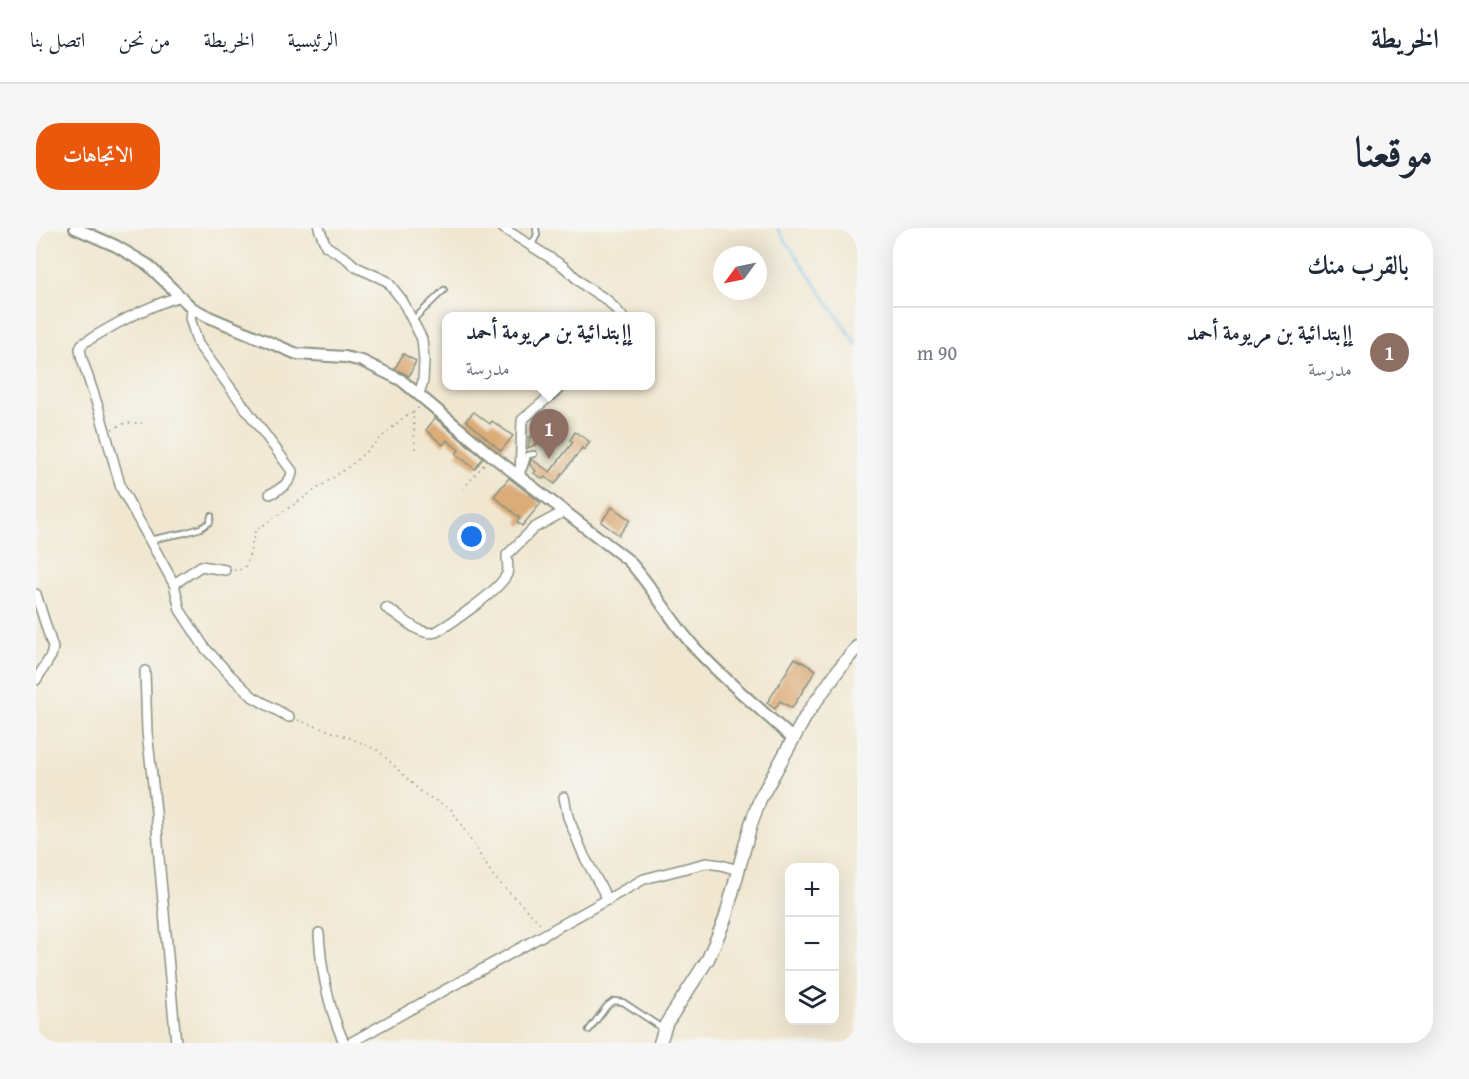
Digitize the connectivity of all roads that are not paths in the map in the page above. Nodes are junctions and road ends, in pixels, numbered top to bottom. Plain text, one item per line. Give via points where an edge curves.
1 (75, 228) edge
2 (319, 228) edge
3 (502, 228) edge
4 (536, 228) edge
5 (531, 246) junction
6 (444, 290) dead end
7 (180, 296) junction
8 (192, 308) junction
9 (618, 312) edge
10 (413, 320) junction
11 (557, 390) edge
12 (422, 397) junction
13 (534, 454) dead end
14 (520, 474) junction
15 (270, 494) dead end
16 (565, 511) junction
17 (212, 516) dead end
18 (149, 540) junction
19 (225, 570) road end
20 (174, 584) junction
21 (36, 594) edge
22 (386, 608) dead end
23 (857, 647) edge
24 (145, 670) dead end
25 (36, 680) edge
26 (289, 717) road end
27 (793, 739) junction
28 (564, 797) dead end
29 (738, 870) junction
30 (608, 900) junction
31 (319, 933) dead end
32 (664, 1029) junction
33 (589, 1030) dead end
34 (176, 1043) edge
35 (344, 1043) edge
36 (350, 1043) edge
37 (660, 1043) edge

1 - 7 street via 148,265
2 - 10 street via 326,246 356,267 387,281
3 - 5 street
4 - 5 lane
5 - 9 street
6 - 10 lane
7 - 8 street
7 - 18 street via 131,316 82,344 80,349 121,488
8 - 12 street via 297,354 362,361 401,380
8 - 15 street via 190,318 198,344 292,471 288,481
10 - 12 street via 422,339
11 - 14 street via 522,420
12 - 14 street via 492,456
13 - 14 lane via 528,455
14 - 16 street
16 - 22 street via 534,528 507,555 506,577 436,632 420,631
16 - 27 street via 637,569 697,650
17 - 18 lane via 201,528
18 - 20 street
19 - 20 street via 201,566
20 - 26 street via 180,610 213,658 253,697
21 - 25 street via 53,648
23 - 27 main road
24 - 34 street via 147,732
27 - 29 main road via 760,799
28 - 30 street via 584,856
29 - 30 street via 700,864 644,879
29 - 32 main road via 725,919 708,959
30 - 36 street
31 - 35 street via 326,992
32 - 33 lane via 623,1002 614,1001
32 - 37 main road

